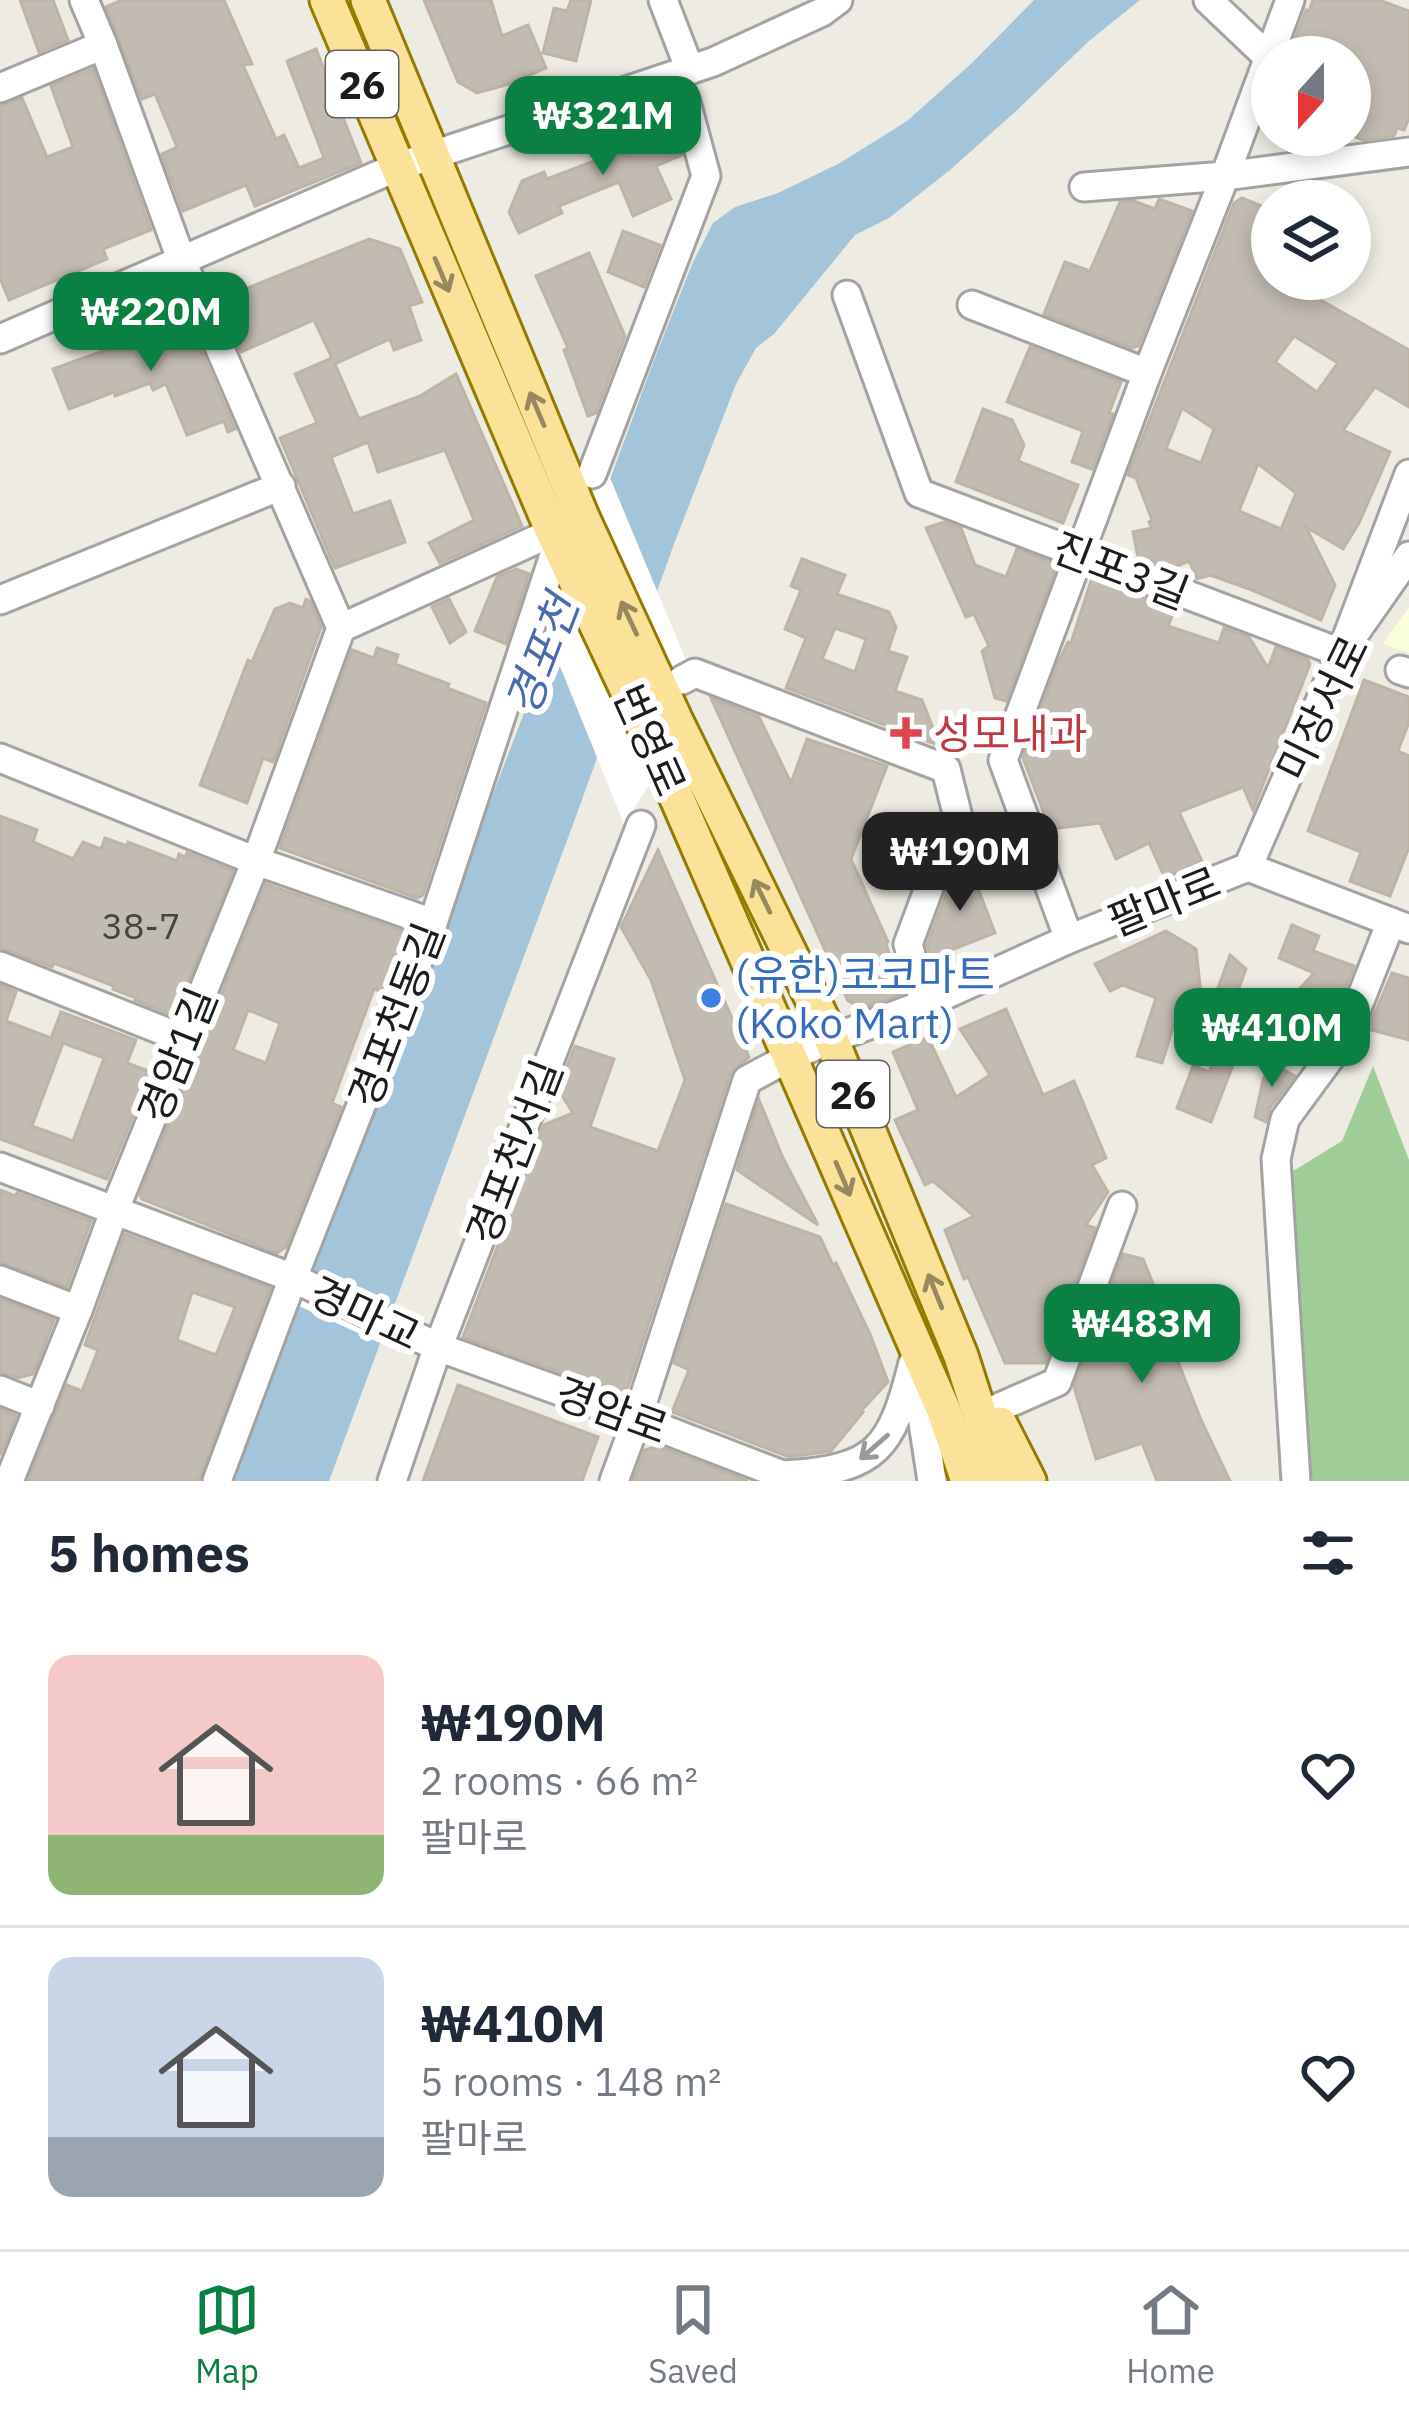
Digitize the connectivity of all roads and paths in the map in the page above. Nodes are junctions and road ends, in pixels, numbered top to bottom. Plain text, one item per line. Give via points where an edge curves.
1 (84, 0) edge
2 (327, 0) edge
3 (347, 0) edge
4 (368, 0) edge
5 (663, 0) edge
6 (838, 0) edge
7 (1208, 0) edge
8 (1290, 0) edge
9 (382, 36) junction
10 (1277, 36) edge
11 (1251, 41) edge
12 (104, 45) junction
13 (690, 70) junction
14 (0, 88) edge
15 (686, 103) dead end
16 (1251, 106) edge
17 (1409, 152) edge
18 (431, 155) junction
19 (397, 167) junction
20 (1225, 176) junction
21 (1084, 187) dead end
22 (181, 259) junction
23 (847, 295) dead end
24 (972, 305) dead end
25 (2, 331) edge
26 (1147, 373) junction
27 (592, 474) dead end
28 (1409, 474) edge
29 (281, 486) junction
30 (565, 538) junction
31 (1081, 555) junction
32 (1409, 556) edge
33 (0, 601) edge
34 (341, 628) junction
35 (1341, 653) junction
36 (682, 680) dead end
37 (0, 758) edge
38 (641, 825) dead end
39 (256, 861) junction
40 (1248, 867) junction
41 (433, 923) junction
42 (1400, 925) edge
43 (1069, 939) junction
44 (0, 965) edge
45 (925, 1004) junction
46 (184, 1039) junction
47 (831, 1039) junction
48 (788, 1058) junction
49 (0, 1167) edge
50 (1122, 1206) dead end
51 (115, 1209) junction
52 (293, 1279) junction
53 (0, 1280) edge
54 (78, 1310) junction
55 (438, 1347) junction
56 (912, 1350) junction
57 (961, 1356) junction
58 (0, 1390) edge
59 (40, 1406) junction
60 (993, 1410) junction
61 (637, 1419) junction
62 (797, 1479) edge
63 (9, 1481) edge
64 (217, 1481) edge
65 (392, 1481) edge
66 (614, 1481) edge
67 (932, 1481) edge
68 (968, 1481) edge
69 (1001, 1481) edge
70 (1030, 1481) edge
71 (1296, 1481) edge

1 - 12 street
2 - 19 main road, 번영로 / 26
3 - 9 main road via 364,39
4 - 9 main road, 번영로 / 26
5 - 13 street
6 - 13 street
7 - 11 street
8 - 10 street
9 - 18 main road, 번영로 / 26
12 - 14 street
12 - 22 street
13 - 18 street
15 - 27 street via 706,176
16 - 20 street
17 - 20 street
18 - 19 street
30 -> 18 main road, 번영로 / 26
19 - 22 street
19 -> 30 main road, 번영로 / 26
20 - 21 street
20 - 26 street
22 - 25 street
22 - 29 street
23 - 31 street, 진포3길 via 919,494
24 - 26 street
26 - 31 street
28 - 35 street
29 - 33 street
29 - 34 street
30 - 34 street
30 - 41 street, 경포천동길
47 -> 30 main road, 번영로 / 26 via 675,719
30 - 48 main road, 번영로 / 26
31 - 35 street, 진포3길
31 - 43 street via 1003,760
32 - 35 street, 미장서로
34 - 39 street, 경암1길
35 - 40 street, 미장서로
36 - 45 street via 695,673 946,769 958,812 908,944
37 - 39 street
38 - 55 street, 경포천서길
39 - 41 street
39 - 46 street, 경암1길
40 - 42 street, 팔마로
40 - 43 street, 팔마로
41 - 52 street, 경포천동길
42 - 71 street via 1346,1036 1285,1120 1276,1159
43 - 45 street, 팔마로
44 - 46 street
45 - 47 street, 팔마로
46 - 51 street, 경암1길
47 - 48 street, 팔마로
57 -> 47 main road, 번영로 / 26
48 -> 56 main road, 번영로 / 26
48 - 61 street, 팔마로 via 747,1080
49 - 51 street
50 - 60 street via 1058,1382
51 - 52 street
51 - 54 street, 경암1길
52 - 55 street, 경마교
52 - 64 street, 경포천동길
53 - 54 street
54 - 59 street, 경암1길
55 - 61 street, 경암로
55 - 65 street, 경포천서길
56 -> 62 street via 889,1434 868,1457
56 - 67 street
56 - 68 main road, 번영로 / 26
57 - 60 main road
57 - 69 main road, 번영로 / 26
58 - 59 street
59 - 63 street, 경암1길
60 - 70 main road
61 - 62 street, 경암로
61 - 66 street, 팔마로

